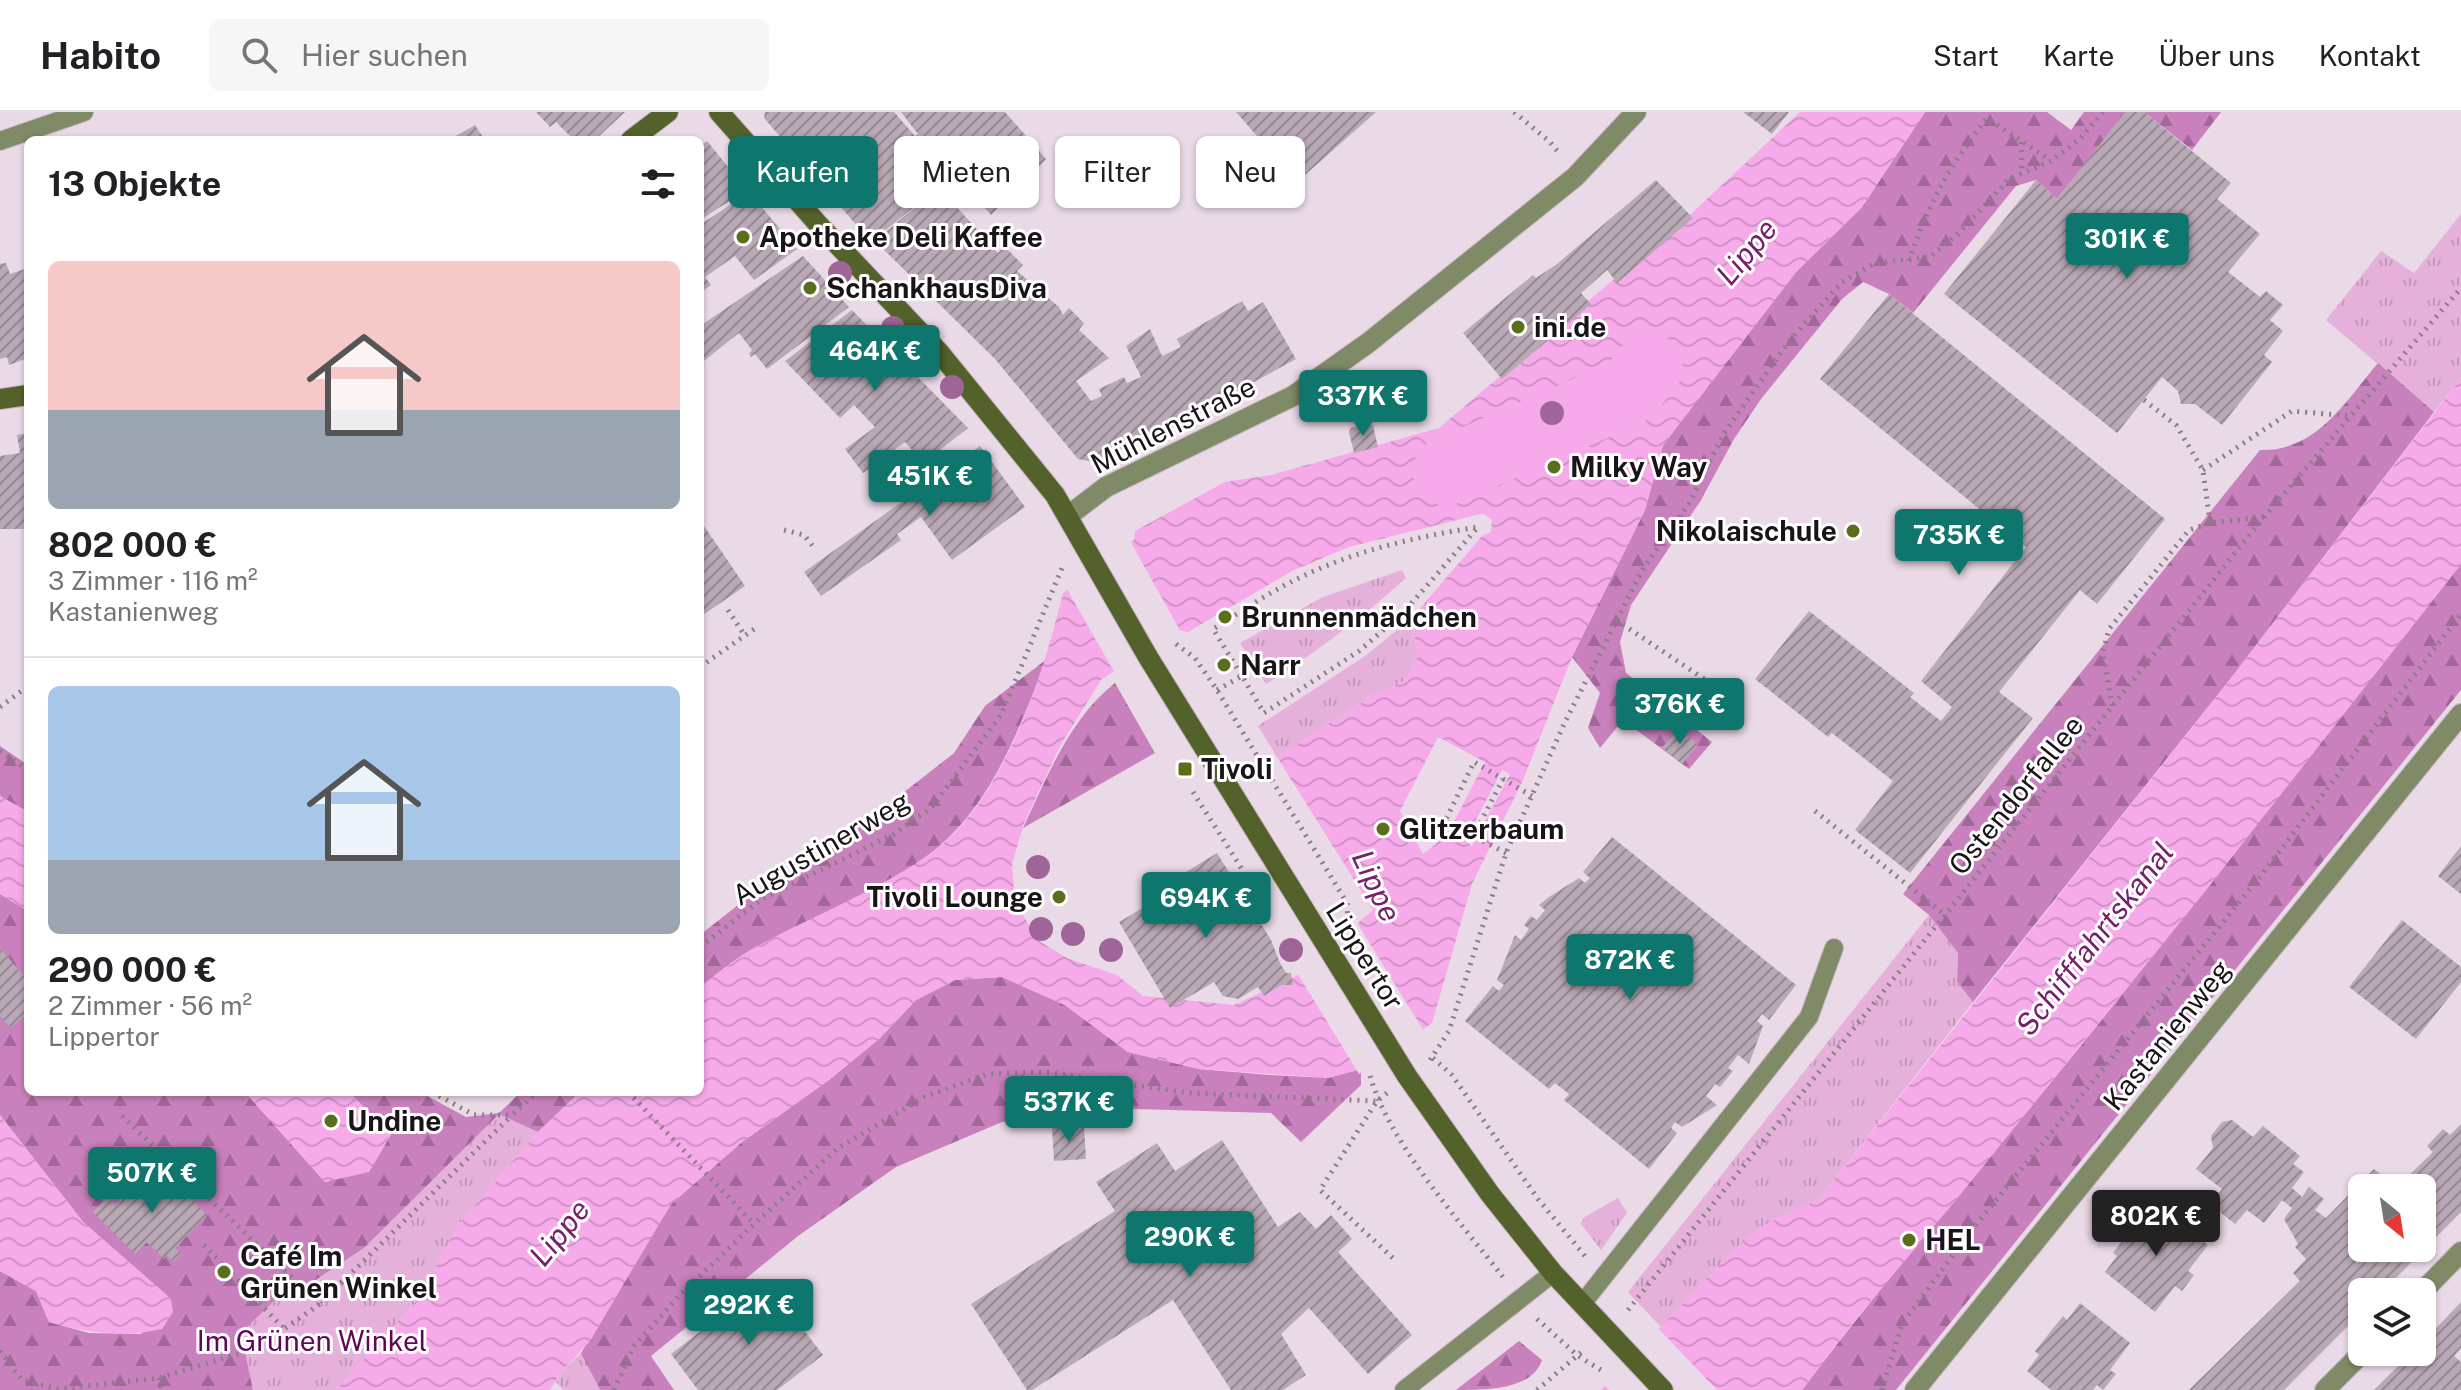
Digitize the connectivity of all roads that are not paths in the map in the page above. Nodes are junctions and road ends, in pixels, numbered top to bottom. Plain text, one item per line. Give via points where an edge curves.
1 (84, 112) edge
2 (668, 112) edge
3 (719, 112) edge
4 (1636, 112) edge
5 (636, 136) edge
6 (0, 141) edge
7 (24, 396) edge
8 (0, 399) edge
9 (1068, 516) junction
10 (2461, 714) edge
11 (1834, 948) dead end
12 (2461, 1252) edge
13 (1553, 1273) junction
14 (2436, 1278) edge
15 (1582, 1304) junction
16 (2349, 1366) edge
17 (1404, 1390) edge
18 (1663, 1390) edge
19 (1915, 1390) edge
20 (2325, 1390) edge

1 - 6 lane
2 - 5 street
3 - 9 street, Lippertor via 997,419
4 - 9 street, Mühlenstraße via 1575,177 1368,343 1293,396 1106,487
7 - 8 street
9 - 13 street, Lippertor via 1148,657 1395,1057 1490,1194
10 - 19 street, Kastanienweg
11 - 15 lane via 1809,1017
12 - 14 street
13 - 15 street, Lippertor
13 - 17 lane
15 - 18 street, Lippertor
16 - 20 street

